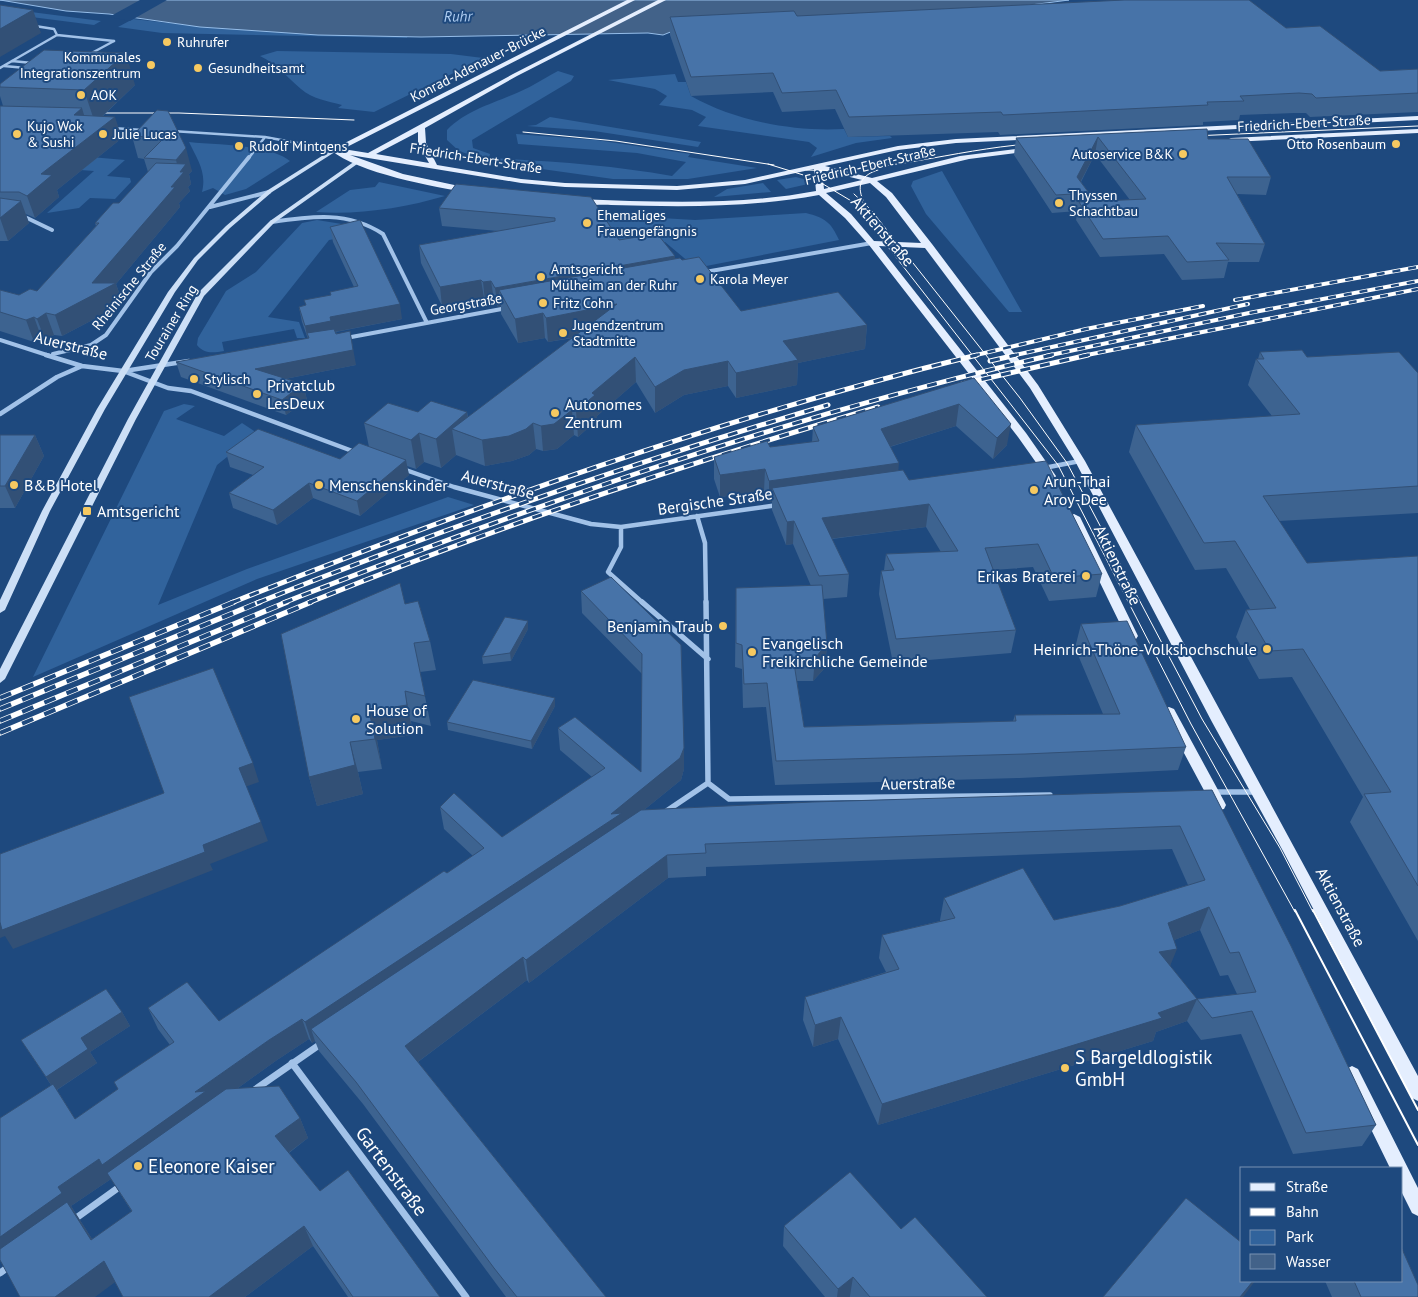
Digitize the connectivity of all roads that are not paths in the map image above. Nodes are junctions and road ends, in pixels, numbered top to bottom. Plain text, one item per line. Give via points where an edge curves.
1 (632, 0) edge
2 (664, 0) edge
3 (31, 26) edge
4 (57, 35) junction
5 (114, 41) joint
6 (82, 58) edge
7 (12, 61) junction
8 (38, 64) edge
9 (4, 66) junction
10 (0, 68) edge
11 (30, 69) edge
12 (515, 75) joint
13 (1418, 118) edge
14 (421, 127) junction
15 (105, 128) edge
16 (152, 130) edge
17 (171, 131) edge
18 (1418, 131) edge
19 (265, 137) junction
20 (1222, 140) edge
21 (1038, 149) edge
22 (335, 150) junction
23 (371, 155) junction
24 (357, 162) junction
25 (434, 166) junction
26 (818, 166) junction
27 (872, 180) junction
28 (270, 191) junction
29 (476, 192) edge
30 (820, 192) junction
31 (571, 200) edge
32 (209, 207) junction
33 (18, 217) edge
34 (272, 222) junction
35 (52, 230) dead end
36 (872, 243) junction
37 (929, 246) junction
38 (702, 273) edge
39 (516, 307) edge
40 (427, 323) junction
41 (340, 339) edge
42 (0, 340) edge
43 (51, 355) junction
44 (192, 361) edge
45 (163, 364) junction
46 (82, 366) junction
47 (123, 371) junction
48 (152, 382) junction
49 (0, 414) edge
50 (359, 453) edge
51 (1080, 461) junction
52 (394, 466) edge
53 (1041, 469) junction
54 (1056, 483) edge
55 (784, 504) edge
56 (1069, 508) edge
57 (698, 516) junction
58 (620, 527) junction
59 (0, 610) edge
60 (1137, 646) edge
61 (708, 659) junction
62 (0, 679) edge
63 (1166, 705) edge
64 (708, 783) junction
65 (1207, 792) junction
66 (1258, 792) junction
67 (1054, 795) edge
68 (659, 816) edge
69 (1225, 818) edge
70 (332, 1036) edge
71 (1346, 1062) edge
72 (292, 1064) junction
73 (1418, 1093) edge
74 (243, 1098) edge
75 (1398, 1167) edge
76 (1403, 1177) edge
77 (130, 1180) edge
78 (1418, 1207) edge
79 (65, 1226) edge
80 (16, 1261) edge
81 (0, 1273) edge
82 (466, 1297) edge

1 - 22 main road, Konrad-Adenauer-Brücke
2 - 12 main road, Konrad-Adenauer-Brücke
3 - 4 street via 54,29
4 - 5 street
4 - 7 street
5 - 6 street
7 - 8 street
7 - 9 street
9 - 10 street
9 - 11 street
12 - 14 main road, Tourainer Ring
13 - 26 main road, Friedrich-Ebert-Straße via 956,141 898,148
14 - 23 main road, Tourainer Ring
14 - 25 main road via 422,143
15 - 16 street
17 - 19 street, Friedrich-Ebert-Straße
18 - 20 main road, Friedrich-Ebert-Straße
19 - 22 street, Friedrich-Ebert-Straße
19 - 32 street, Rheinische Straße
21 - 27 main road, Friedrich-Ebert-Straße via 961,158
22 - 23 main road, Friedrich-Ebert-Straße
22 - 24 main road, Friedrich-Ebert-Straße
22 - 28 main road, Tourainer Ring
23 - 24 main road, Tourainer Ring
23 - 25 main road, Friedrich-Ebert-Straße
24 - 29 main road, Friedrich-Ebert-Straße
24 - 34 main road, Tourainer Ring
25 - 26 main road, Friedrich-Ebert-Straße via 522,181 642,188 720,185
26 - 27 main road, Aktienstraße
26 - 30 main road
27 - 30 main road, Friedrich-Ebert-Straße
27 - 37 main road, Aktienstraße via 889,195
28 - 32 street
28 - 47 main road, Tourainer Ring via 196,259 163,304
30 - 31 main road, Friedrich-Ebert-Straße via 725,204
30 - 36 main road, Aktienstraße
32 - 43 street, Rheinische Straße via 152,272 106,335 91,345
33 - 35 street
34 - 40 street via 329,215 377,230 383,234
34 - 45 main road, Tourainer Ring via 201,295
36 - 37 main road
36 - 38 street
36 - 53 main road, Aktienstraße
37 - 51 main road, Aktienstraße via 1034,387
39 - 40 street, Georgstraße
40 - 41 street, Georgstraße
42 - 43 street, Auerstraße
43 - 46 street, Auerstraße
44 - 45 street
45 - 47 street
45 - 48 main road, Tourainer Ring
46 - 47 street, Auerstraße
46 - 49 street via 57,377
47 - 48 street, Auerstraße
47 - 59 main road, Tourainer Ring via 46,511
48 - 50 street, Auerstraße via 191,391
48 - 62 main road, Tourainer Ring
51 - 53 street
51 - 66 main road, Aktienstraße
52 - 58 street, Auerstraße via 454,487 591,524
53 - 54 main road, Aktienstraße
55 - 57 street, Bergische Straße
56 - 60 main road, Aktienstraße
57 - 58 street, Bergische Straße
57 - 61 street via 705,543
58 - 61 street via 621,547 608,572
61 - 64 street
63 - 65 main road
64 - 67 street, Auerstraße via 729,799
64 - 68 street
65 - 66 street
65 - 69 main road
66 - 73 main road, Aktienstraße
70 - 72 street
71 - 75 main road
72 - 74 street
72 - 82 street, Gartenstraße
76 - 78 main road
77 - 79 street
80 - 81 street

